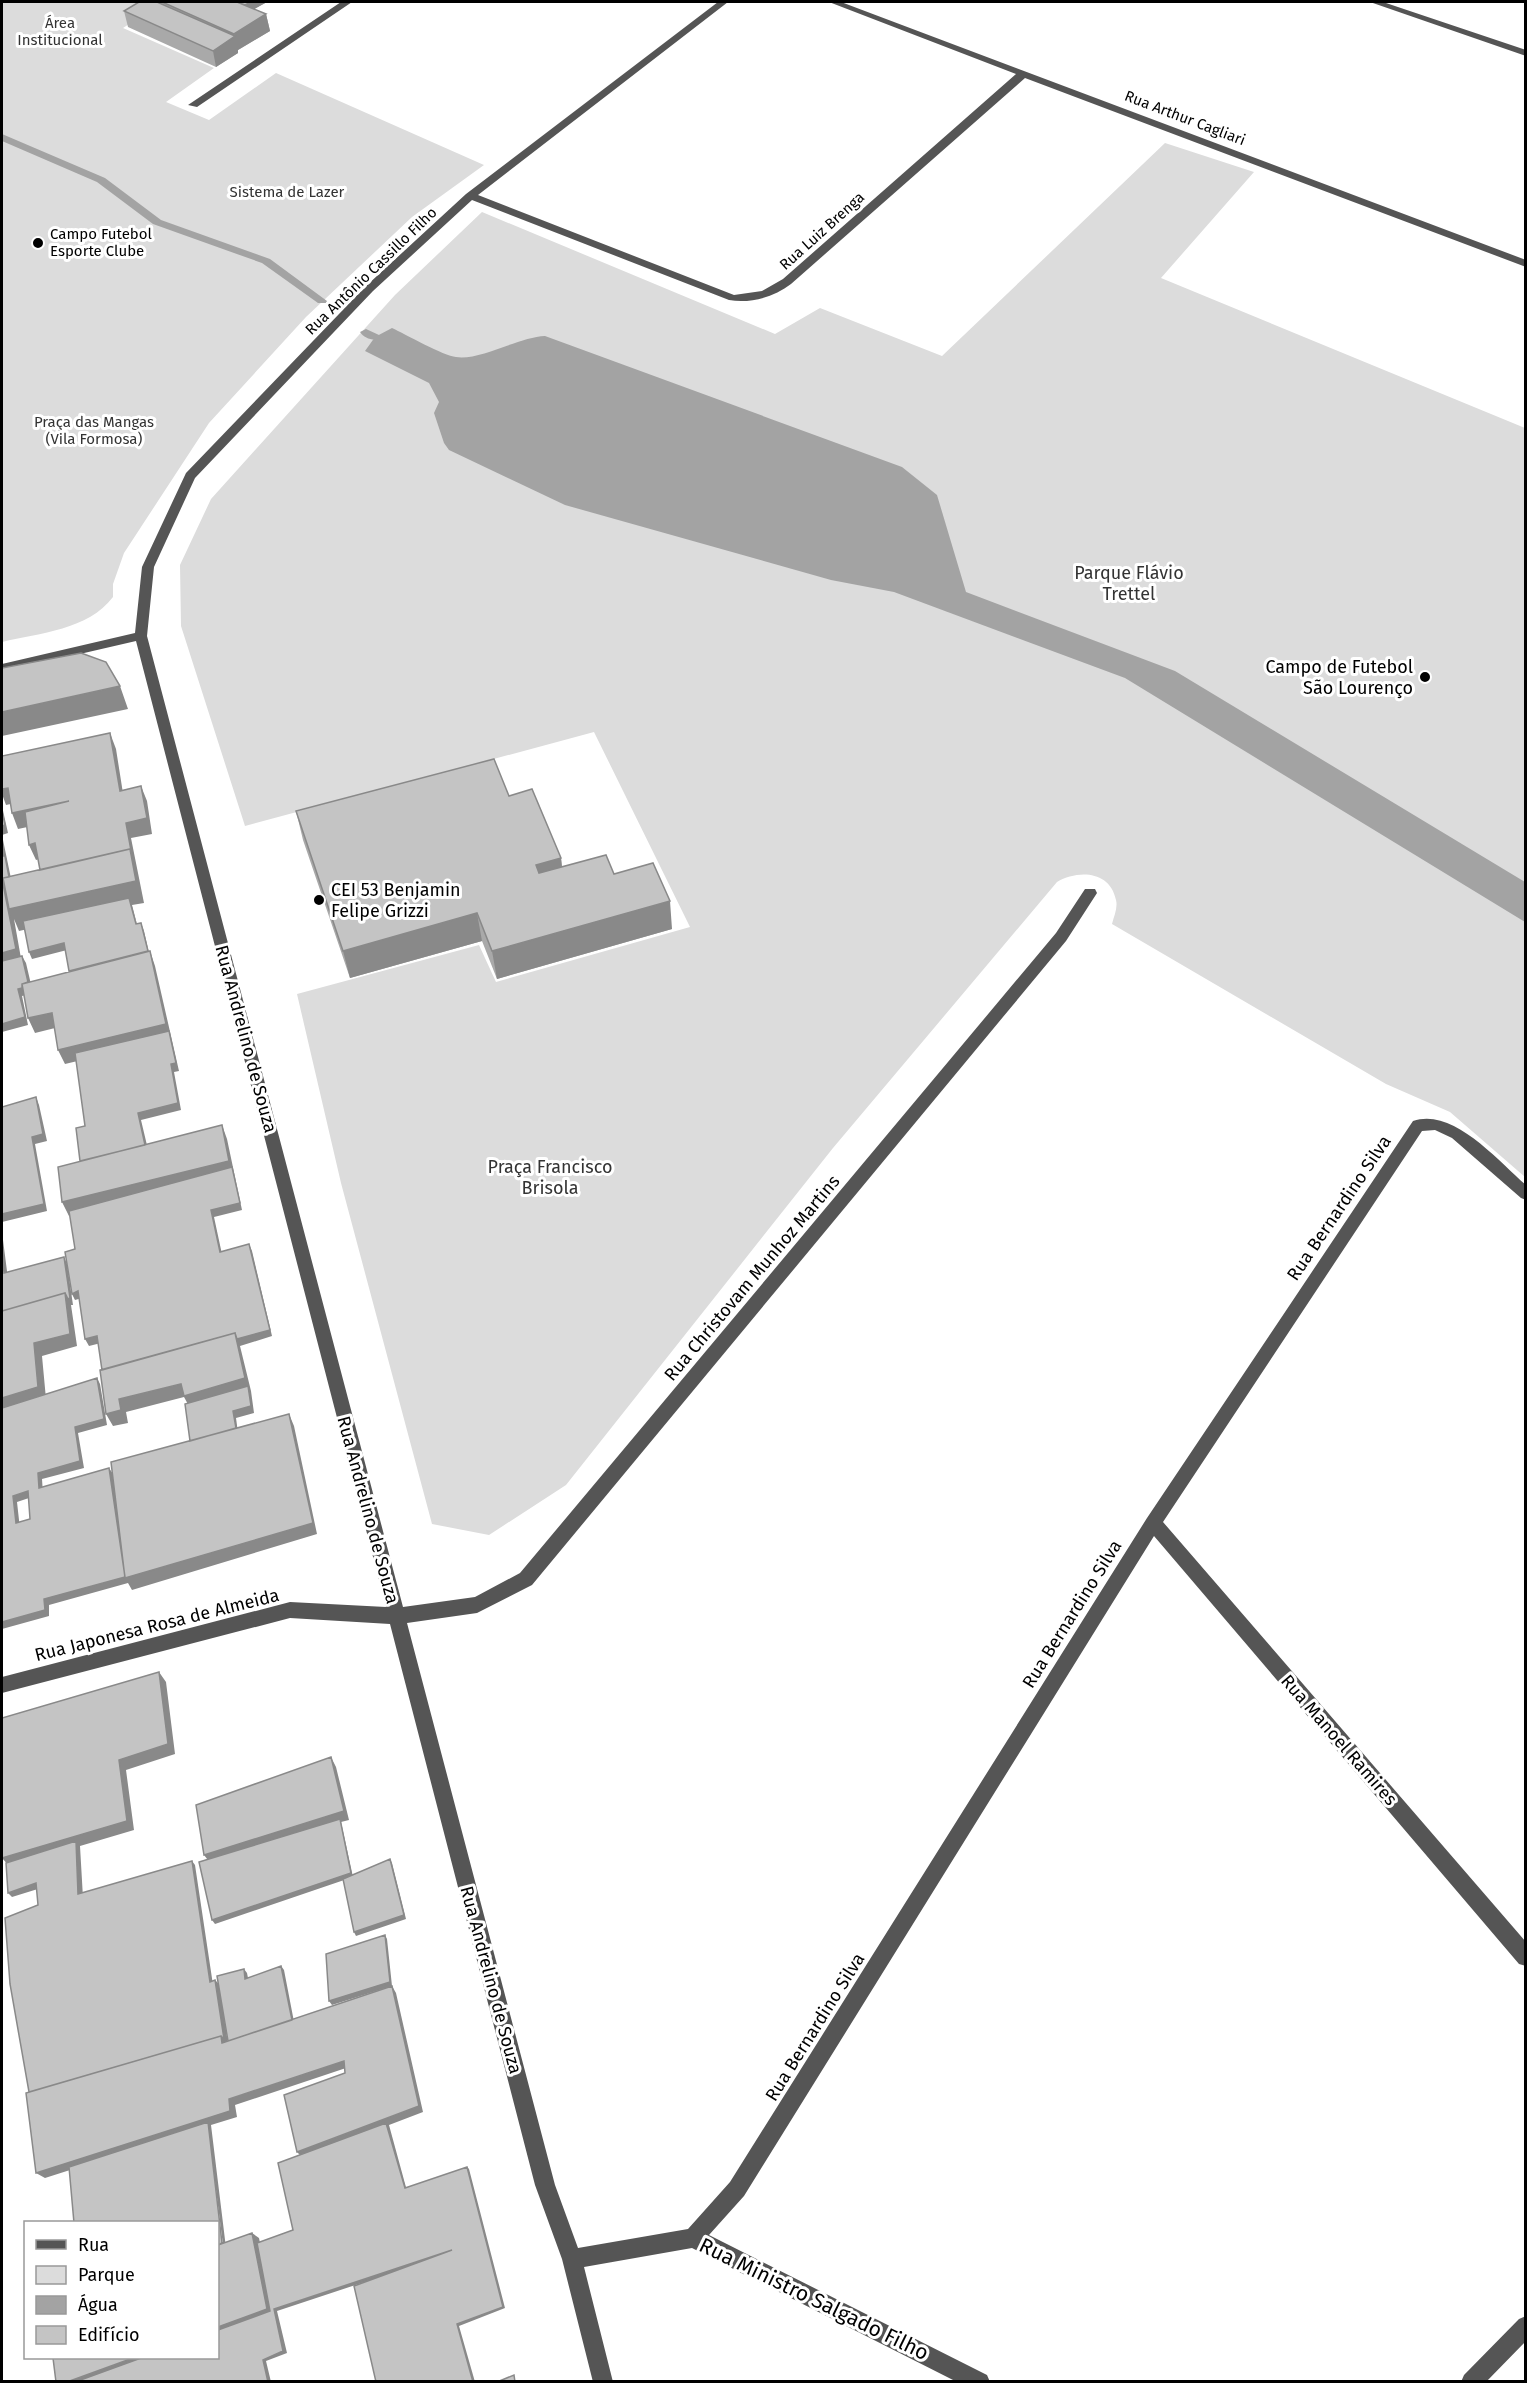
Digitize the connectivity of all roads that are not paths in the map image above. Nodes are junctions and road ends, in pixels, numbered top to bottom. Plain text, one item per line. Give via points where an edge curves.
1 (347, 2) edge
2 (723, 2) edge
3 (834, 2) edge
4 (1375, 2) edge
5 (1526, 53) edge
6 (1024, 74) junction
7 (193, 105) dead end
8 (470, 196) junction
9 (1526, 264) edge
10 (141, 636) junction
11 (2, 668) edge
12 (1090, 893) dead end
13 (1526, 1194) edge
14 (1152, 1523) junction
15 (396, 1616) junction
16 (2, 1685) edge
17 (1526, 1957) edge
18 (693, 2238) junction
19 (572, 2259) junction
20 (1526, 2326) edge
21 (603, 2382) edge
22 (980, 2382) edge
23 (1472, 2382) edge

1 - 7 street
2 - 8 street, Rua Antônio Cassillo Filho
3 - 6 street, Rua Arthur Cagliari
4 - 5 street
6 - 8 street, Rua Luiz Brenga via 781,288 756,297 733,298
6 - 9 street, Rua Arthur Cagliari
8 - 10 street, Rua Antônio Cassillo Filho via 369,290 190,476 148,567
10 - 11 street
10 - 15 street, Rua Andrelino de Souza
12 - 15 street, Rua Christovam Munhoz Martins via 1061,938 526,1579 477,1605
13 - 14 street, Rua Bernardino Silva via 1457,1134 1437,1124 1418,1125
14 - 17 street, Rua Manoel Ramires
14 - 18 street, Rua Bernardino Silva via 737,2189
15 - 16 street, Rua Japonesa Rosa de Almeida via 290,1610
15 - 19 street, Rua Andrelino de Souza via 545,2185
18 - 19 street, Rua Ministro Salgado Filho
18 - 22 street, Rua Ministro Salgado Filho
19 - 21 street, Rua Andrelino de Souza
20 - 23 street

